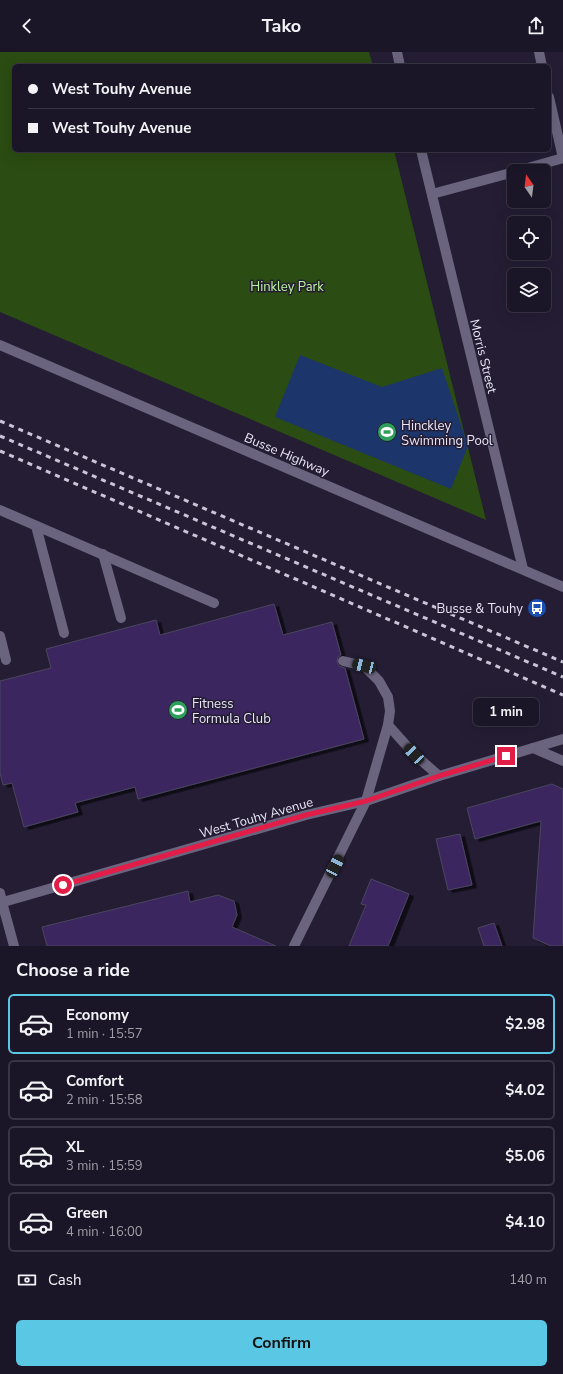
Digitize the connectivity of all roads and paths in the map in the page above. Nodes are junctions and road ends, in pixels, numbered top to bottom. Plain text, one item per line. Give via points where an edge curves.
1 (397, 52) edge
2 (539, 52) edge
3 (400, 64) edge
4 (542, 64) edge
5 (551, 106) edge
6 (422, 152) edge
7 (563, 158) edge
8 (541, 164) edge
9 (507, 173) edge
10 (432, 194) junction
11 (0, 346) edge
12 (0, 510) edge
13 (36, 526) junction
14 (103, 554) junction
15 (523, 569) junction
16 (563, 587) edge
17 (214, 603) dead end
18 (121, 618) dead end
19 (64, 633) dead end
20 (0, 636) edge
21 (6, 660) dead end
22 (343, 661) dead end
23 (388, 725) junction
24 (563, 739) edge
25 (533, 748) junction
26 (563, 761) edge
27 (439, 776) junction
28 (366, 801) junction
29 (1, 899) edge
30 (14, 946) edge
31 (294, 946) edge

1 - 3 main road
2 - 4 main road
5 - 7 main road
6 - 10 main road, Morris Street
7 - 8 main road
9 - 10 main road
10 - 15 main road, Morris Street
11 - 15 main road, Busse Highway
12 - 13 main road
13 - 14 main road
13 - 19 main road
14 - 17 main road
14 - 18 main road
15 - 16 main road, Busse Highway
20 - 21 main road
22 - 23 main road via 364,666 379,681 388,697
23 - 27 main road via 414,754
23 - 28 main road
24 - 25 main road, West Touhy Avenue
25 - 26 main road
25 - 27 main road, West Touhy Avenue
27 - 28 main road, West Touhy Avenue
28 - 29 main road, West Touhy Avenue via 298,817
28 - 31 main road
29 - 30 main road

